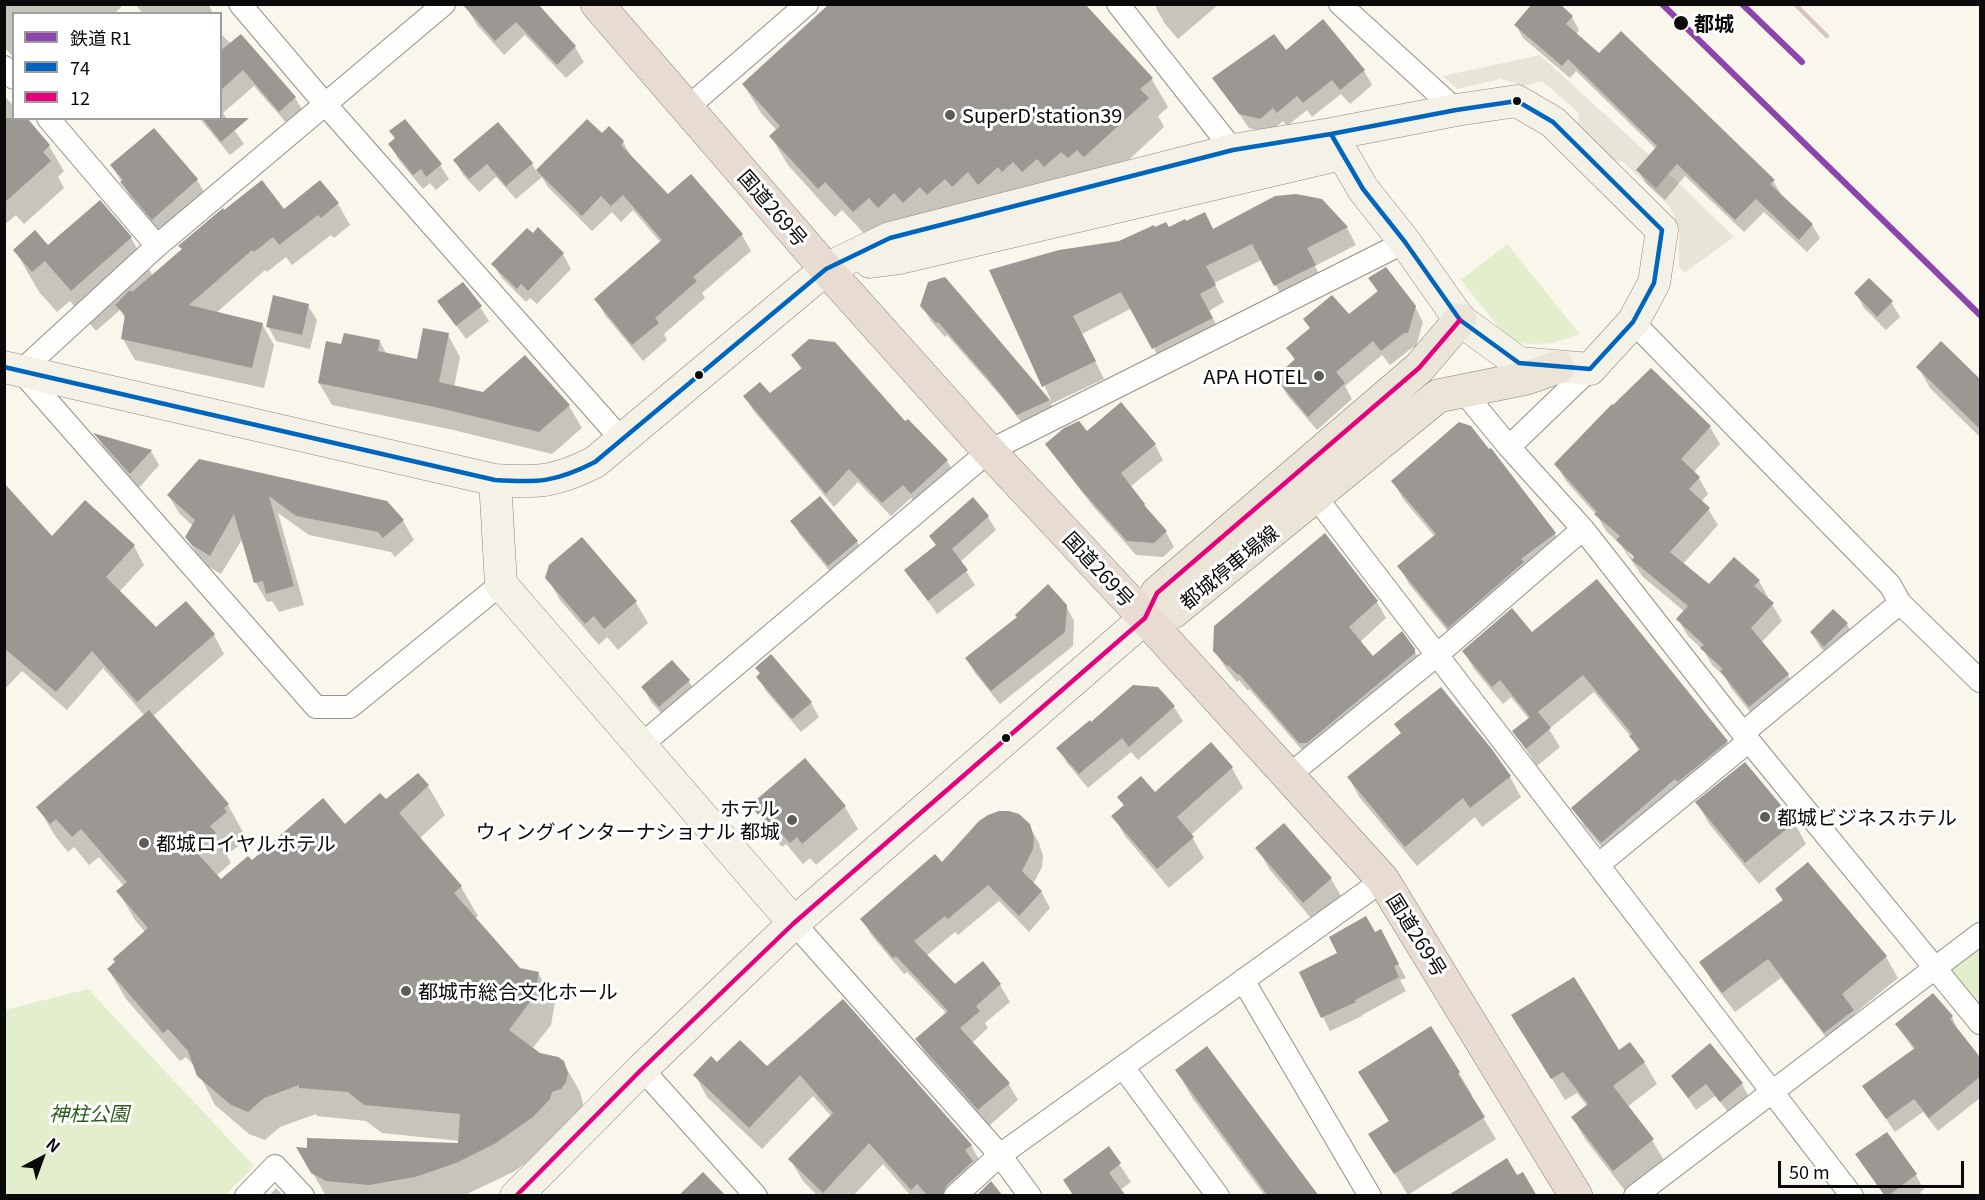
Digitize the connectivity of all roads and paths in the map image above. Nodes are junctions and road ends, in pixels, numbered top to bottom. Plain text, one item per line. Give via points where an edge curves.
1 (240, 4) edge
2 (444, 4) edge
3 (597, 4) edge
4 (807, 4) edge
5 (1118, 4) edge
6 (1340, 4) edge
7 (325, 104) junction
8 (687, 108) junction
9 (1456, 110) junction
10 (50, 120) edge
11 (1337, 145) junction
12 (1233, 150) junction
13 (1405, 242) junction
14 (157, 246) junction
15 (826, 269) junction
16 (1460, 320) junction
17 (1633, 322) junction
18 (1558, 367) junction
19 (9, 369) edge
20 (1590, 369) junction
21 (1463, 391) junction
22 (622, 440) junction
23 (1509, 447) junction
24 (989, 451) junction
25 (495, 480) junction
26 (1316, 496) junction
27 (1583, 530) junction
28 (501, 584) junction
29 (1900, 603) junction
30 (1145, 618) junction
31 (1437, 655) junction
32 (1980, 681) edge
33 (1746, 737) junction
34 (640, 746) junction
35 (1288, 776) junction
36 (1598, 865) junction
37 (1383, 880) junction
38 (794, 923) junction
39 (1980, 934) edge
40 (1936, 968) junction
41 (1243, 980) junction
42 (1980, 1023) edge
43 (1123, 1067) junction
44 (642, 1069) junction
45 (1772, 1092) junction
46 (1000, 1155) junction
47 (246, 1196) edge
48 (303, 1196) edge
49 (516, 1196) edge
50 (756, 1196) edge
51 (955, 1196) edge
52 (1030, 1196) edge
53 (1218, 1196) edge
54 (1370, 1196) edge
55 (1576, 1196) edge
56 (1635, 1196) edge
57 (1852, 1196) edge

1 - 7 street
2 - 7 street
3 - 8 highway, 国道269号
4 - 8 street
5 - 12 street
6 - 9 street
7 - 14 street
7 - 22 street
8 - 15 highway, 国道269号
9 - 11 street
9 - 17 street via 1517,101 1553,122 1662,230 1654,283
10 - 14 street
11 - 12 street
11 - 13 street via 1363,189
11 - 15 street via 900,258
12 - 15 street via 890,238
13 - 16 street
13 - 24 street
14 - 19 street
15 - 22 street
15 - 24 highway, 国道269号
16 - 18 street via 1519,363
16 - 30 main road, 都城停車場線 via 1419,368 1157,593
17 - 20 street
17 - 29 street via 1890,585
18 - 20 street
18 - 21 main road, 都城停車場線 via 1527,378
19 - 25 street
19 - 28 street via 316,707 350,707
20 - 23 street
21 - 23 street
21 - 26 main road, 都城停車場線 via 1438,396
22 - 25 street via 595,462 571,474 535,483
23 - 27 street
24 - 30 highway, 国道269号
24 - 34 street
25 - 28 street
26 - 30 main road, 都城停車場線 via 1173,612
26 - 31 street
27 - 31 street
27 - 33 street
28 - 34 street
29 - 32 street
29 - 33 street
30 - 35 highway, 国道269号
30 - 38 street
31 - 35 street
31 - 36 street
33 - 36 street
33 - 40 street
34 - 38 street
35 - 37 highway, 国道269号
36 - 45 street
37 - 41 street
37 - 55 highway, 国道269号
38 - 44 street
38 - 46 street
39 - 40 street
40 - 42 street
40 - 45 street
41 - 43 street
41 - 54 street
43 - 46 street
43 - 53 street
44 - 49 street
44 - 50 street
45 - 56 street
45 - 57 street
46 - 51 street
46 - 52 street
47 - 48 street via 274,1166

